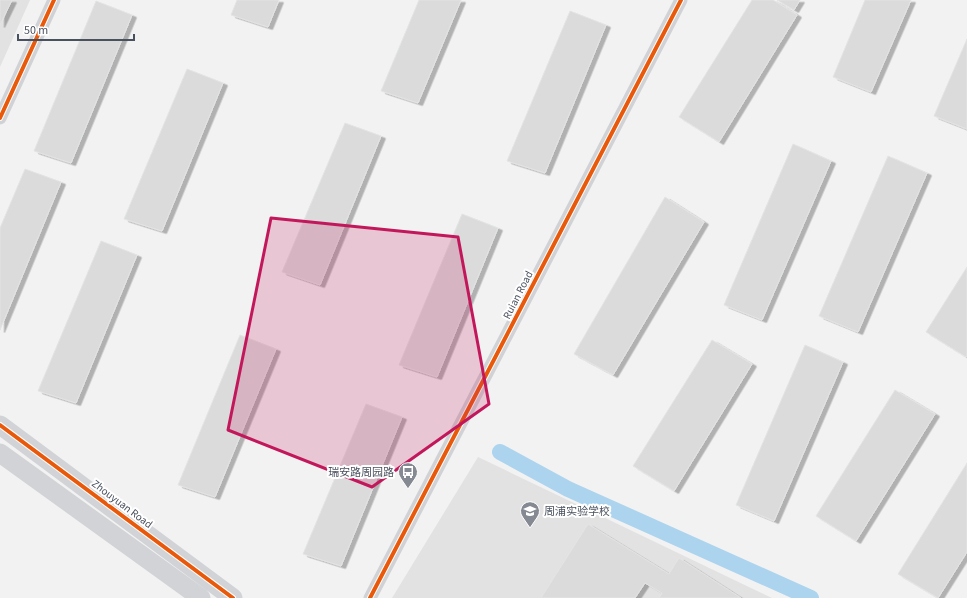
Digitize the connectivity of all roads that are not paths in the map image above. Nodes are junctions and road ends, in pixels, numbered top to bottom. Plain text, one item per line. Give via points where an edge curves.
1 (54, 0) edge
2 (681, 0) edge
3 (0, 118) edge
4 (0, 425) edge
5 (0, 453) edge
6 (201, 598) edge
7 (233, 598) edge
8 (370, 598) edge

1 - 3 street
2 - 8 street, Ruian Road
4 - 7 street, Zhouyuan Road
5 - 6 street

